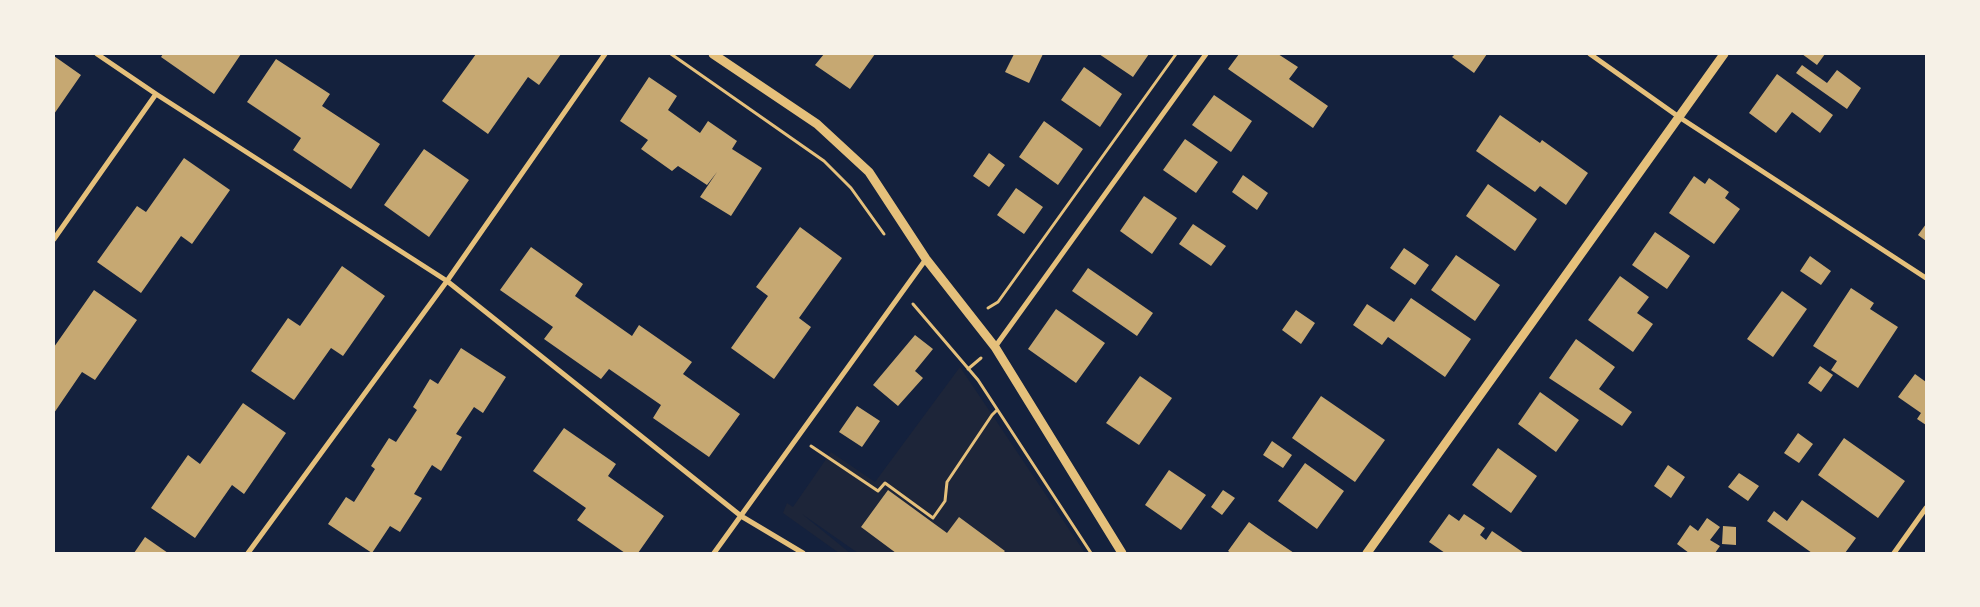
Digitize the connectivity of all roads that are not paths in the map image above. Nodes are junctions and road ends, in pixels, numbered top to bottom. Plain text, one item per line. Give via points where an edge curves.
1 (97, 54) edge
2 (605, 54) edge
3 (713, 54) edge
4 (1206, 54) edge
5 (1590, 54) edge
6 (1724, 54) edge
7 (156, 94) junction
8 (1679, 118) junction
9 (54, 239) edge
10 (926, 259) junction
11 (1926, 278) edge
12 (447, 281) junction
13 (995, 347) junction
14 (1926, 508) edge
15 (741, 516) junction
16 (248, 553) edge
17 (714, 553) edge
18 (803, 553) edge
19 (1122, 553) edge
20 (1367, 553) edge
21 (1894, 553) edge

1 - 7 street
2 - 12 street
3 - 10 street via 817,124 869,172
4 - 13 street
5 - 8 street
6 - 8 street
7 - 9 street
7 - 12 street
8 - 11 street
8 - 20 street
10 - 13 street
10 - 15 street
12 - 15 street
12 - 16 street
13 - 19 street
14 - 21 street
15 - 17 street
15 - 18 street

